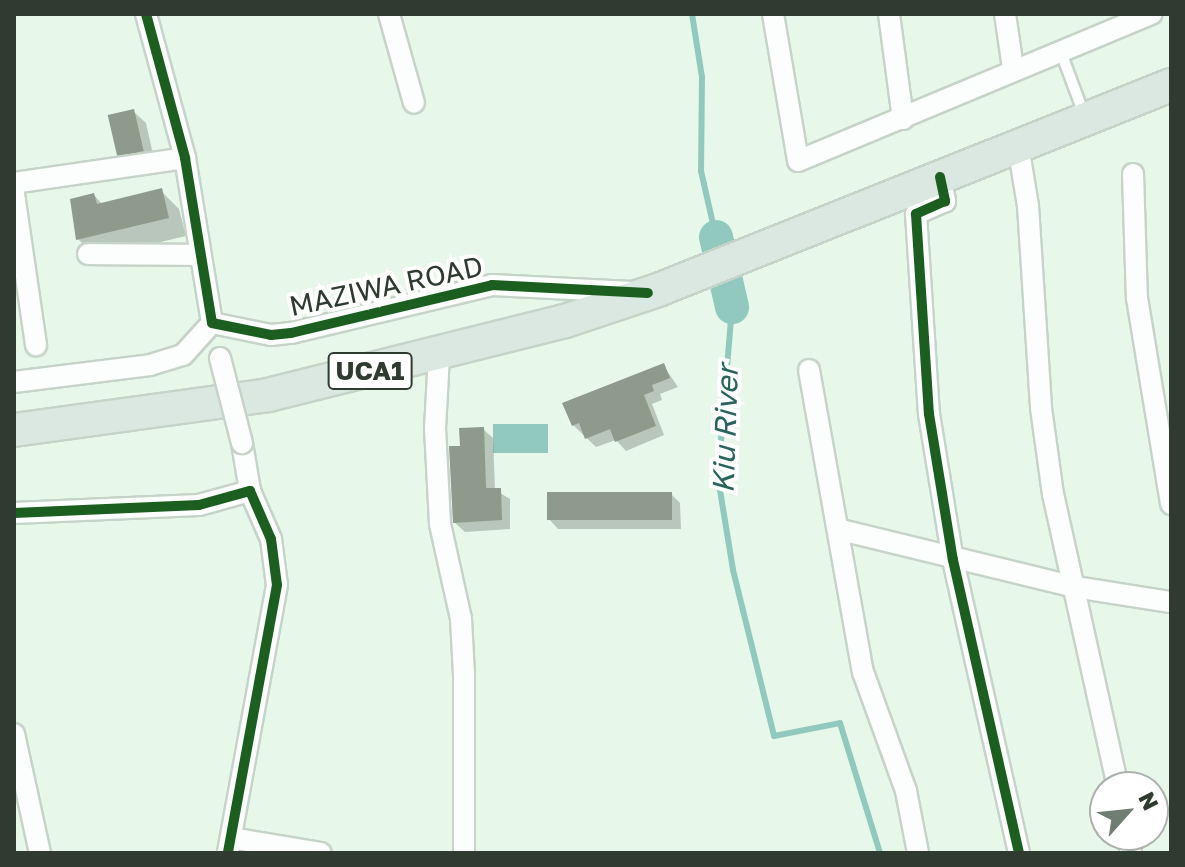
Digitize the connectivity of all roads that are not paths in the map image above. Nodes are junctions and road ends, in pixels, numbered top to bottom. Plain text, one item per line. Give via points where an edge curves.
1 (146, 14) edge
2 (389, 14) edge
3 (773, 14) edge
4 (889, 14) edge
5 (1005, 14) edge
6 (1152, 14) edge
7 (1118, 20) edge
8 (1060, 50) junction
9 (1013, 68) junction
10 (1171, 85) edge
11 (414, 103) dead end
12 (903, 119) junction
13 (1086, 119) junction
14 (1018, 145) junction
15 (185, 158) junction
16 (1133, 174) dead end
17 (940, 177) junction
18 (14, 183) edge
19 (14, 194) edge
20 (88, 254) dead end
21 (199, 255) junction
22 (648, 293) junction
23 (212, 323) junction
24 (36, 345) dead end
25 (439, 355) junction
26 (809, 370) dead end
27 (14, 382) edge
28 (14, 430) edge
29 (250, 491) junction
30 (1171, 504) edge
31 (14, 513) edge
32 (841, 530) junction
33 (953, 560) junction
34 (1075, 587) junction
35 (1171, 602) edge
36 (14, 734) edge
37 (1115, 771) edge
38 (230, 845) edge
39 (40, 853) edge
40 (321, 853) edge
41 (464, 853) edge
42 (918, 853) edge
43 (1019, 853) edge

1 - 15 street
2 - 11 street
3 - 12 street via 798,161
4 - 12 street
5 - 9 street
6 - 7 street
7 - 8 street
8 - 9 street
8 - 13 lane
9 - 12 street
10 - 13 main road, UCA1
13 - 14 main road, UCA1
14 - 17 main road, UCA1
14 - 34 street via 1028,206 1041,408 1053,494
15 - 18 street
15 - 21 street
16 - 30 street via 1137,298
17 - 22 main road, UCA1
17 - 33 street via 945,201 916,214 929,414
19 - 24 street
20 - 21 street
21 - 23 street
22 - 23 street, MAZIWA ROAD via 492,285 291,333 271,335
22 - 25 main road, UCA1
23 - 27 street via 183,355 150,365
23 - 29 street, bridge
25 - 28 main road, UCA1 via 268,395
25 - 41 street via 435,428 440,524 461,619 464,674
26 - 32 street
29 - 31 street via 199,505
29 - 38 street via 271,539 277,585
32 - 33 street
32 - 42 street via 863,672 906,791
33 - 34 street
33 - 43 street
34 - 35 street
34 - 37 street
36 - 39 street
38 - 40 street

